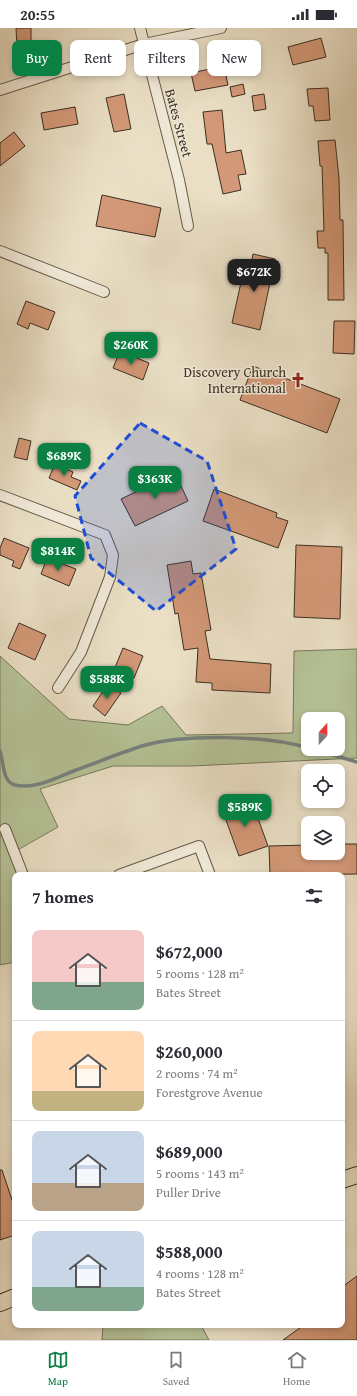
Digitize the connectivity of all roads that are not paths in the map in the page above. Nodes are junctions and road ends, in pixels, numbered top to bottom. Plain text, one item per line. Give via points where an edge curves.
1 (140, 28) edge
2 (221, 28) edge
3 (143, 40) edge
4 (163, 40) edge
5 (134, 47) edge
6 (152, 76) edge
7 (0, 90) edge
8 (188, 226) dead end
9 (0, 250) edge
10 (104, 292) dead end
11 (0, 495) edge
12 (58, 688) dead end
13 (5, 828) dead end
14 (22, 872) edge
15 (127, 872) edge
16 (209, 872) edge
17 (357, 1175) edge
18 (345, 1179) edge
19 (12, 1298) edge
20 (0, 1303) edge

1 - 3 street, Bates Street
2 - 4 street
5 - 7 street
6 - 8 street, Bates Street
9 - 10 street
11 - 12 street via 105,535 113,555 110,577 81,652
13 - 14 street
15 - 16 street via 199,846
17 - 18 main road
19 - 20 main road

